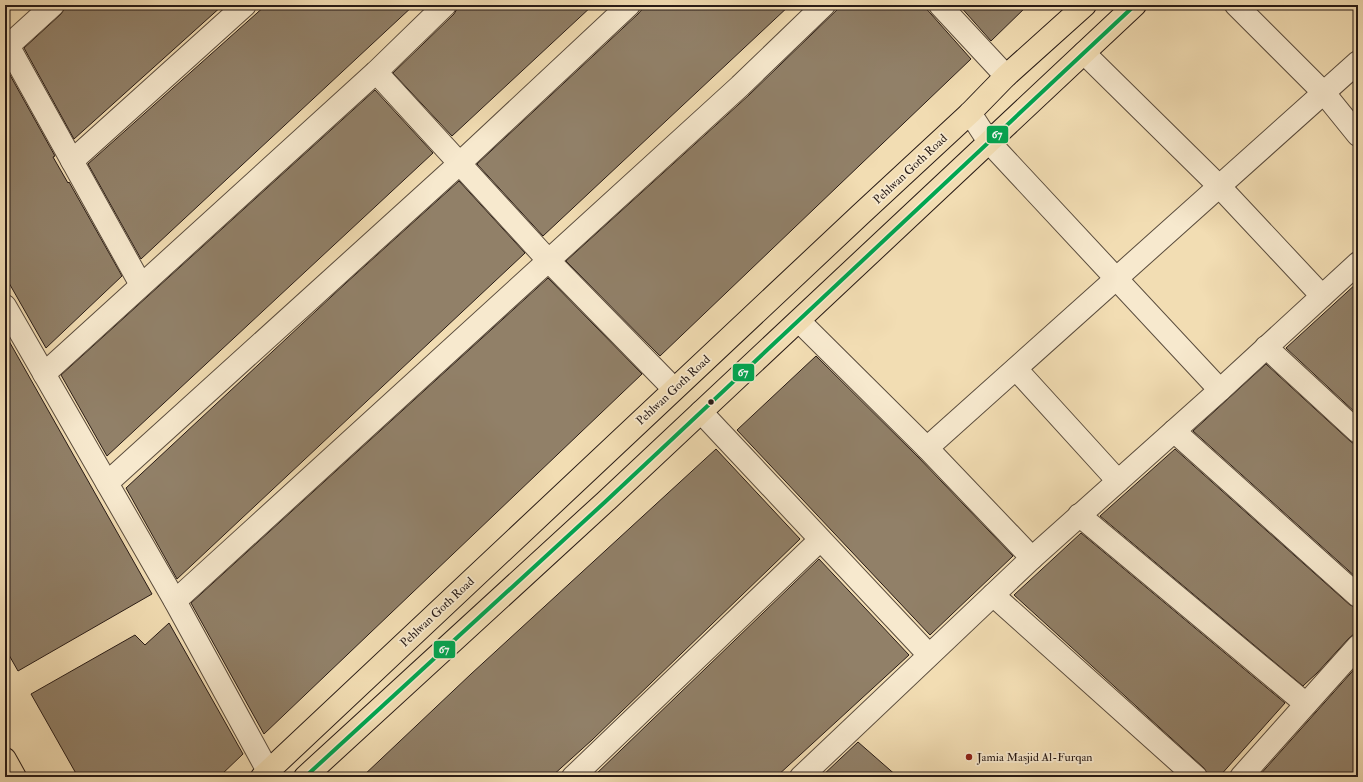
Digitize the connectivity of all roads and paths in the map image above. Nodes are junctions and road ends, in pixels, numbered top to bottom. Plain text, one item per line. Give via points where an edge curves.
1 (52, 5) edge
2 (245, 5) edge
3 (445, 5) edge
4 (629, 5) edge
5 (824, 5) edge
6 (940, 5) edge
7 (1085, 5) edge
8 (1135, 5) edge
9 (1236, 5) edge
10 (6, 43) edge
11 (1084, 53) junction
12 (1358, 62) edge
13 (376, 72) junction
14 (1006, 76) junction
15 (1324, 93) junction
16 (970, 113) junction
17 (1358, 134) edge
18 (989, 142) junction
19 (72, 161) junction
20 (459, 164) junction
21 (1220, 186) junction
22 (548, 260) junction
23 (1358, 263) edge
24 (1116, 278) junction
25 (141, 286) junction
26 (1322, 296) junction
27 (5, 306) edge
28 (799, 321) junction
29 (1266, 347) junction
30 (1016, 368) junction
31 (44, 374) junction
32 (674, 389) junction
33 (1220, 390) junction
34 (701, 412) junction
35 (1174, 431) junction
36 (1358, 431) edge
37 (927, 448) junction
38 (1118, 481) junction
39 (107, 483) junction
40 (1080, 515) junction
41 (820, 540) junction
42 (1032, 558) junction
43 (993, 595) junction
44 (1358, 596) edge
45 (175, 601) junction
46 (1358, 646) edge
47 (929, 655) junction
48 (1306, 704) junction
49 (5, 759) edge
50 (265, 774) edge
51 (15, 777) edge
52 (306, 777) edge
53 (574, 777) edge
54 (801, 777) edge
55 (1196, 777) edge
56 (1240, 777) edge

1 - 10 street
2 - 19 street
3 - 13 street
4 - 20 street
5 - 22 street via 740,86
6 - 14 street
7 - 14 main road, Pehlwan Goth Road
8 - 11 main road
9 - 15 street
10 - 19 street
11 - 18 main road
11 - 21 street
12 - 15 street
13 - 20 street
13 - 25 street
14 - 16 main road, Pehlwan Goth Road
15 - 17 street
15 - 21 street
16 - 18 street
16 - 32 main road, Pehlwan Goth Road
18 - 24 street
18 - 28 main road
19 - 25 street
20 - 22 street
20 - 39 street
21 - 24 street
21 - 26 street
22 - 32 street
22 - 45 street
23 - 26 street
24 - 30 street
24 - 33 street
25 - 31 street
26 - 29 street
27 - 31 street
28 - 34 main road
28 - 37 street
29 - 33 street
29 - 36 street
30 - 37 street
30 - 38 street
31 - 39 street
32 - 50 main road, Pehlwan Goth Road
33 - 35 street
34 - 41 street
34 - 52 main road
35 - 38 street
35 - 44 street
37 - 42 street
38 - 40 street
39 - 45 street
40 - 42 street
40 - 48 street
41 - 47 street
41 - 53 street
42 - 43 street
43 - 47 street
43 - 55 street
45 - 50 street
46 - 48 street
47 - 54 street
48 - 56 street
49 - 51 main road

